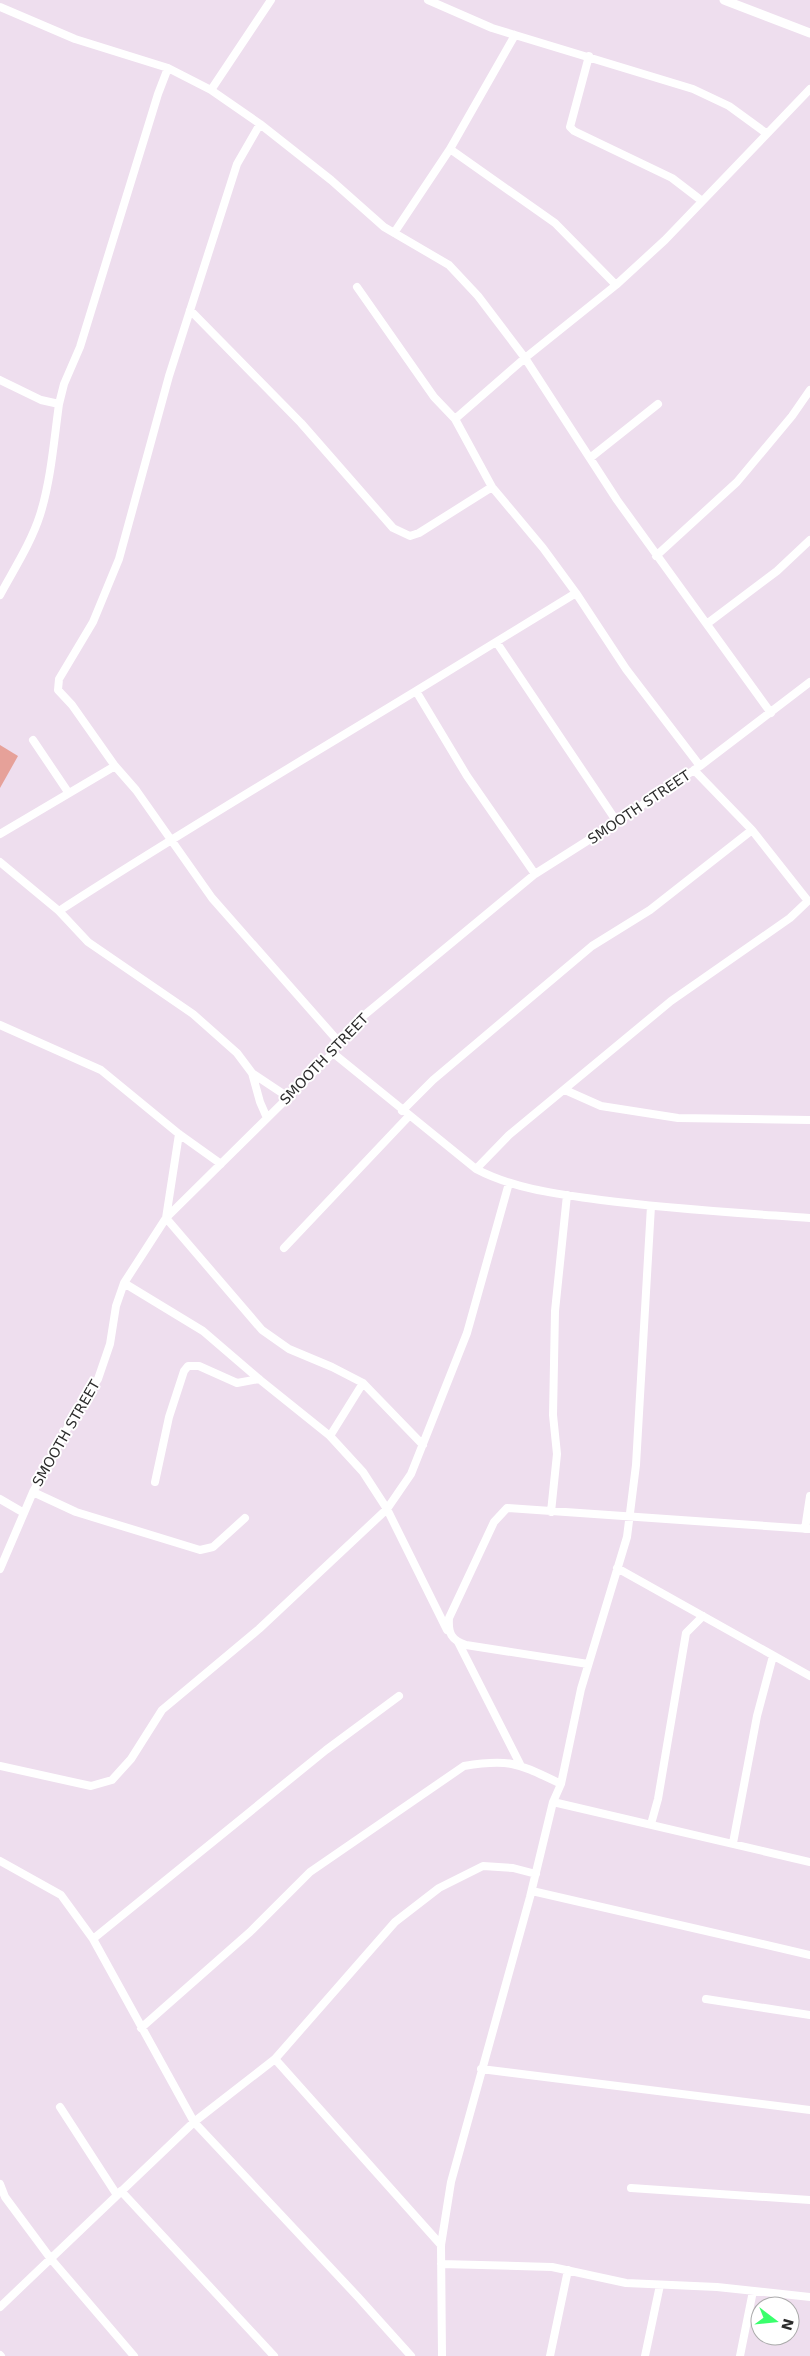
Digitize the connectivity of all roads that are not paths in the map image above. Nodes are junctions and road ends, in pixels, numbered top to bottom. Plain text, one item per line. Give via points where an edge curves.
1 (271, 0) edge
2 (428, 0) edge
3 (724, 0) edge
4 (0, 7) edge
5 (810, 33) edge
6 (516, 35) junction
7 (589, 56) junction
8 (168, 68) junction
9 (810, 89) edge
10 (211, 90) junction
11 (260, 124) junction
12 (766, 133) junction
13 (450, 148) junction
14 (702, 201) junction
15 (394, 233) junction
16 (616, 285) junction
17 (357, 287) dead end
18 (190, 310) junction
19 (525, 358) junction
20 (0, 380) edge
21 (810, 390) edge
22 (58, 404) junction
23 (658, 404) dead end
24 (455, 419) junction
25 (590, 458) junction
26 (492, 487) junction
27 (810, 540) edge
28 (656, 556) junction
29 (576, 593) junction
30 (0, 594) edge
31 (708, 623) junction
32 (497, 643) junction
33 (810, 682) edge
34 (416, 691) junction
35 (771, 713) junction
36 (33, 740) dead end
37 (115, 766) junction
38 (697, 768) junction
39 (68, 792) junction
40 (617, 822) junction
41 (752, 830) junction
42 (0, 834) edge
43 (170, 839) junction
44 (0, 862) edge
45 (535, 874) junction
46 (809, 902) edge
47 (59, 911) junction
48 (0, 1025) edge
49 (338, 1042) junction
50 (333, 1053) junction
51 (252, 1073) junction
52 (565, 1090) junction
53 (288, 1097) junction
54 (406, 1113) junction
55 (268, 1118) junction
56 (810, 1120) edge
57 (179, 1134) junction
58 (221, 1164) junction
59 (476, 1169) junction
60 (509, 1183) junction
61 (567, 1195) junction
62 (651, 1206) junction
63 (166, 1218) junction
64 (810, 1218) edge
65 (284, 1248) dead end
66 (124, 1283) junction
67 (259, 1380) junction
68 (362, 1383) junction
69 (330, 1436) junction
70 (423, 1445) junction
71 (155, 1482) dead end
72 (33, 1492) junction
73 (810, 1496) edge
74 (0, 1499) edge
75 (387, 1509) junction
76 (551, 1512) junction
77 (24, 1513) junction
78 (245, 1518) dead end
79 (629, 1518) junction
80 (808, 1529) edge
81 (617, 1568) junction
82 (0, 1570) edge
83 (703, 1616) junction
84 (448, 1630) junction
85 (458, 1642) junction
86 (773, 1656) junction
87 (588, 1664) junction
88 (810, 1676) edge
89 (399, 1696) dead end
90 (520, 1764) junction
91 (0, 1766) edge
92 (562, 1784) junction
93 (553, 1802) junction
94 (651, 1824) junction
95 (733, 1843) junction
96 (0, 1861) edge
97 (810, 1862) edge
98 (536, 1874) junction
99 (532, 1891) junction
100 (93, 1939) junction
101 (810, 1955) edge
102 (706, 1999) dead end
103 (810, 2016) edge
104 (141, 2028) junction
105 (275, 2059) junction
106 (481, 2069) junction
107 (60, 2107) dead end
108 (810, 2110) edge
109 (194, 2122) junction
110 (0, 2184) edge
111 (631, 2188) dead end
112 (119, 2193) junction
113 (810, 2200) edge
114 (441, 2245) junction
115 (51, 2259) junction
116 (441, 2264) junction
117 (568, 2270) junction
118 (660, 2285) junction
119 (753, 2291) junction
120 (810, 2297) edge
121 (0, 2307) edge
122 (134, 2356) edge
123 (274, 2356) edge
124 (411, 2356) edge
125 (442, 2356) edge
126 (550, 2356) edge
127 (645, 2356) edge
128 (740, 2356) edge

1 - 10 street
2 - 6 street
3 - 5 street
4 - 8 street via 74,39
6 - 7 street
6 - 13 street
7 - 12 street via 693,89 729,106
7 - 14 street via 570,127 672,178
8 - 10 street
8 - 22 street via 80,347
9 - 12 street
10 - 11 street
11 - 15 street
11 - 18 street via 237,164
12 - 14 street
13 - 15 street
13 - 16 street via 555,223
14 - 16 street
15 - 19 street via 449,265 478,296
16 - 19 street
17 - 24 street via 434,397
18 - 26 street via 301,424 393,528 410,536 419,533
18 - 37 street via 119,558 93,622 58,679 58,690
19 - 24 street
19 - 25 street
20 - 22 street via 41,400
21 - 28 street via 737,482
22 - 30 street via 40,514
23 - 25 street
24 - 26 street
25 - 28 street
26 - 29 street
27 - 31 street via 777,571
28 - 31 street
29 - 32 street
29 - 38 street
31 - 35 street
32 - 34 street
32 - 40 street
33 - 35 street, SMOOTH STREET
34 - 43 street
34 - 45 street via 467,776
35 - 38 street, SMOOTH STREET
36 - 39 street
37 - 39 street
37 - 43 street
38 - 40 street, SMOOTH STREET
38 - 41 street
39 - 42 street
40 - 45 street, SMOOTH STREET
41 - 46 street
41 - 54 street via 650,910 592,946 433,1080
43 - 47 street
43 - 49 street via 212,898
44 - 47 street
45 - 49 street, SMOOTH STREET via 362,1017
46 - 52 street via 671,1001
47 - 51 street via 88,942 193,1014 237,1053
48 - 57 street via 101,1070
49 - 50 street, SMOOTH STREET
50 - 53 street, SMOOTH STREET
50 - 54 street
51 - 53 street
51 - 55 street
52 - 56 street via 601,1106 678,1118
52 - 59 street via 509,1135
53 - 55 street, SMOOTH STREET
54 - 59 street
54 - 65 street
55 - 58 street, SMOOTH STREET
57 - 58 street
57 - 63 street
58 - 63 street, SMOOTH STREET
59 - 60 street
60 - 61 street
60 - 70 street via 468,1333
61 - 62 street
61 - 76 street via 555,1311 553,1415 557,1454
62 - 64 street
62 - 79 street via 636,1465
63 - 66 street, SMOOTH STREET
63 - 68 street via 268,1335 289,1349 332,1366
66 - 67 street via 203,1331
66 - 72 street, SMOOTH STREET via 98,1379 76,1412
67 - 69 street
67 - 71 street via 237,1383 199,1366 188,1366 169,1417
68 - 69 street
68 - 70 street
69 - 75 street via 364,1472
70 - 75 street via 411,1474
72 - 77 street, SMOOTH STREET
72 - 78 street via 76,1512 200,1550 213,1547
73 - 80 street
74 - 77 street
75 - 84 street
75 - 91 street via 259,1629 162,1710 131,1759 112,1780 91,1786
76 - 79 street
76 - 84 street via 507,1508 494,1522 449,1618
77 - 82 street, SMOOTH STREET
79 - 80 street
79 - 81 street
81 - 83 street
81 - 87 street
83 - 86 street
83 - 94 street via 686,1633
84 - 85 street
85 - 87 street
85 - 90 street
86 - 88 street
86 - 95 street via 757,1716
87 - 92 street
89 - 100 street via 326,1750
90 - 92 street
90 - 104 street via 494,1761 464,1766 376,1825 310,1872 250,1932
92 - 93 street
93 - 94 street
93 - 98 street
94 - 95 street
95 - 97 street
96 - 100 street via 61,1895
98 - 99 street
98 - 105 street via 483,1866 440,1888 395,1922
99 - 101 street
99 - 106 street
100 - 104 street
102 - 103 street
104 - 109 street
105 - 109 street
105 - 114 street
106 - 108 street
106 - 114 street via 451,2182
107 - 112 street
109 - 112 street
109 - 124 street
110 - 115 street via 5,2198
111 - 113 street
112 - 115 street
112 - 123 street
114 - 116 street
115 - 121 street
115 - 122 street
116 - 117 street
116 - 125 street
117 - 118 street via 626,2283
117 - 126 street
118 - 119 street
118 - 127 street
119 - 120 street
119 - 128 street

